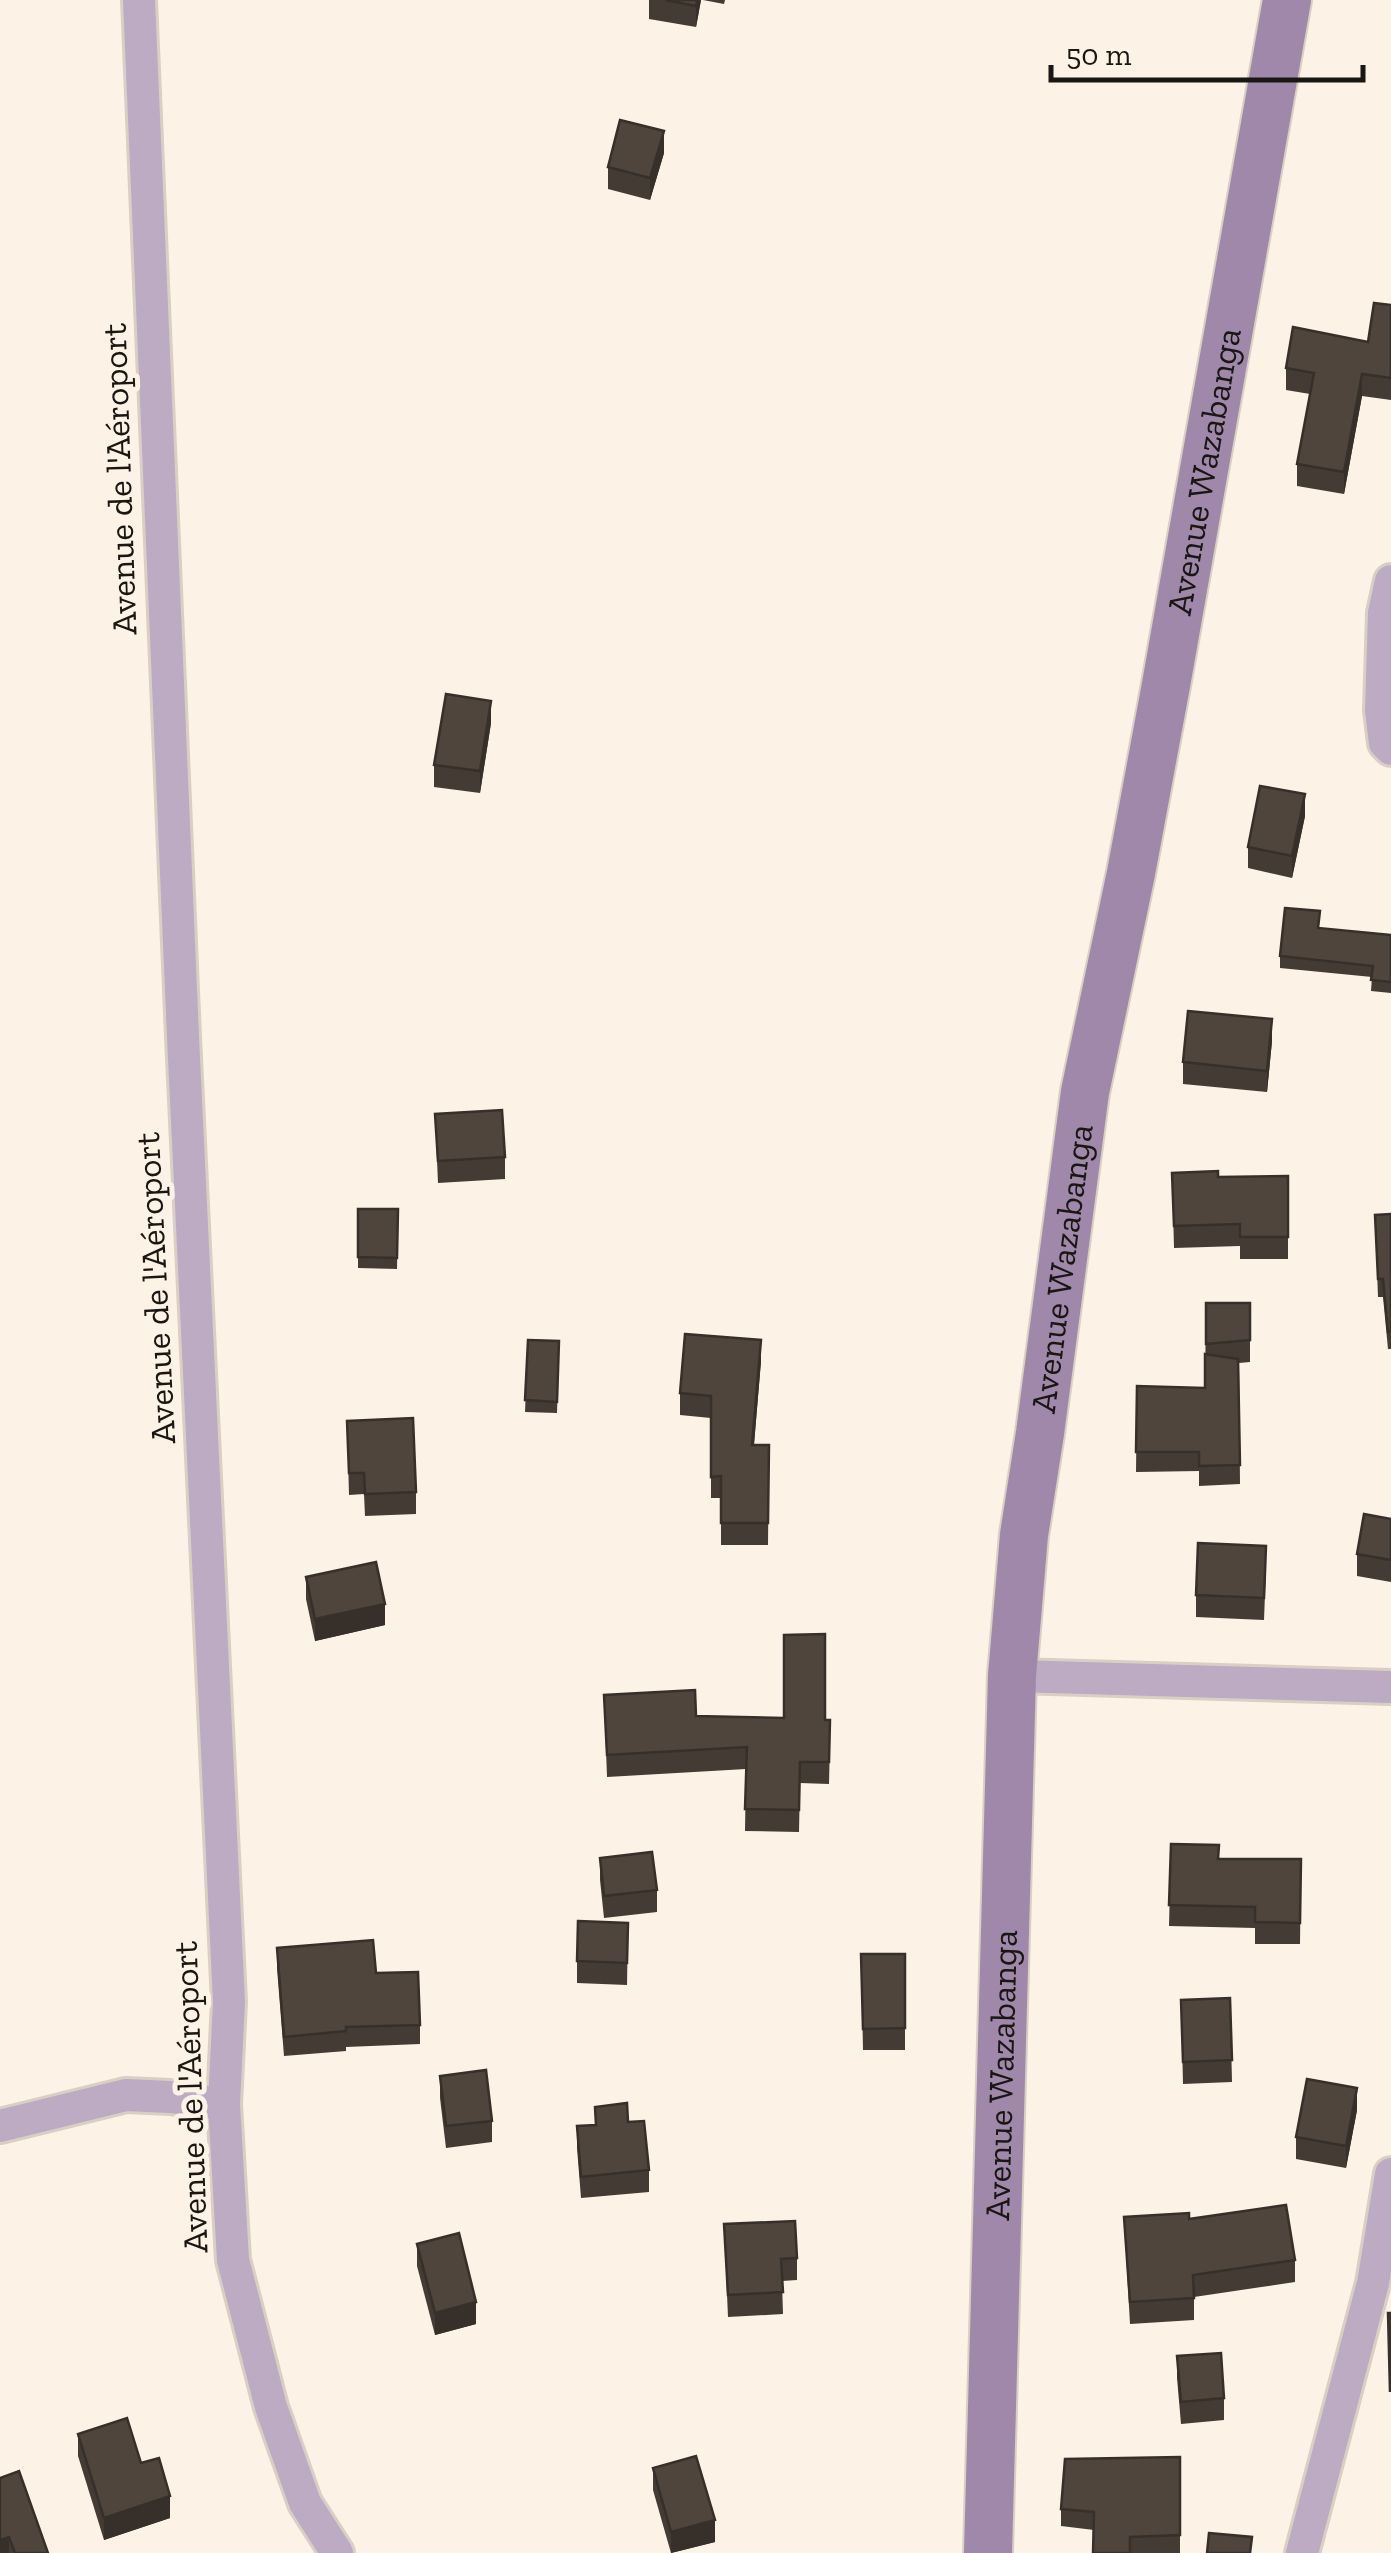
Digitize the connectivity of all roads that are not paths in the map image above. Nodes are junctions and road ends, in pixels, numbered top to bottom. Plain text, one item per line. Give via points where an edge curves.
1 (139, 0) edge
2 (1287, 0) edge
3 (1391, 581) edge
4 (1391, 750) edge
5 (1012, 1676) junction
6 (1391, 1687) edge
7 (224, 2104) junction
8 (0, 2126) edge
9 (1391, 2174) edge
10 (337, 2553) edge
11 (988, 2553) edge
12 (1302, 2553) edge

1 - 7 street, Avenue de l'Aéroport via 228,2002
2 - 5 main road, Avenue Wazabanga via 1166,685 1085,1092 1024,1534
3 - 4 street via 1381,710
5 - 6 street
5 - 11 main road, Avenue Wazabanga
7 - 8 street via 126,2095
7 - 10 street, Avenue de l'Aéroport via 233,2260 270,2407 305,2504
9 - 12 street via 1373,2283

